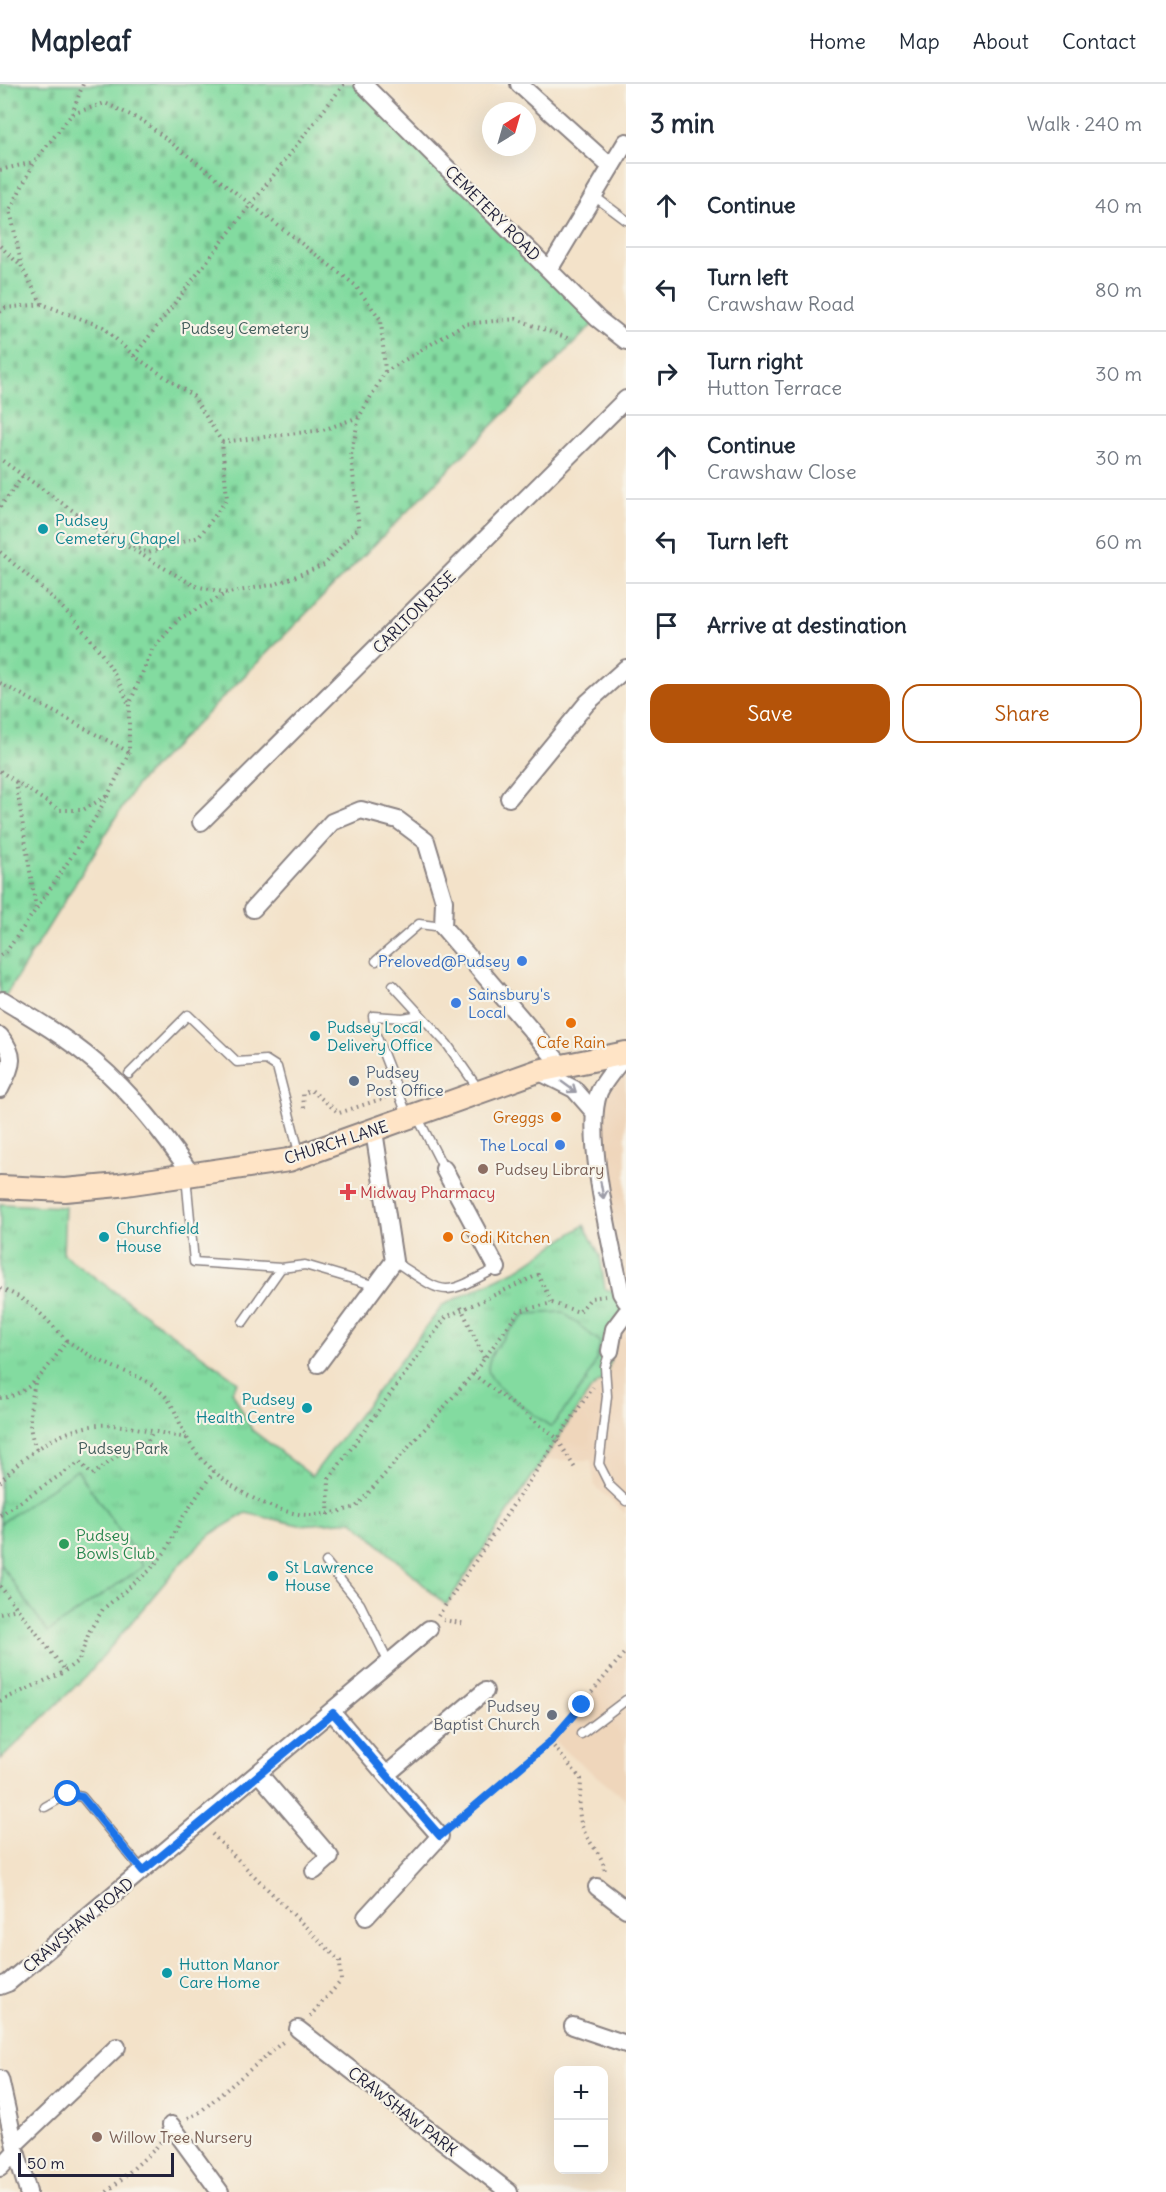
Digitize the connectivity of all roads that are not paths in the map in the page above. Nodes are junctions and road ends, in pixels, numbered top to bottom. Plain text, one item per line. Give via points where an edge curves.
1 (363, 84) edge
2 (519, 84) edge
3 (626, 142) edge
4 (611, 167) junction
5 (594, 196) junction
6 (626, 220) edge
7 (549, 270) junction
8 (626, 340) edge
9 (626, 399) edge
10 (626, 668) edge
11 (510, 798) dead end
12 (201, 822) dead end
13 (253, 909) dead end
14 (443, 927) junction
15 (376, 962) dead end
16 (393, 985) dead end
17 (3, 1000) dead end
18 (420, 1015) junction
19 (0, 1036) edge
20 (626, 1054) edge
21 (561, 1065) junction
22 (538, 1071) junction
23 (129, 1074) dead end
24 (0, 1089) edge
25 (480, 1090) junction
26 (594, 1112) junction
27 (412, 1116) junction
28 (374, 1131) junction
29 (300, 1156) junction
30 (444, 1169) joint
31 (189, 1175) junction
32 (0, 1186) edge
33 (394, 1261) junction
34 (281, 1268) junction
35 (497, 1268) joint
36 (376, 1286) junction
37 (623, 1297) edge
38 (626, 1313) edge
39 (243, 1322) dead end
40 (610, 1351) joint
41 (318, 1364) dead end
42 (626, 1501) edge
43 (326, 1562) dead end
44 (433, 1624) road end
45 (390, 1664) junction
46 (485, 1691) dead end
47 (626, 1700) edge
48 (333, 1713) junction
49 (581, 1734) dead end
50 (259, 1774) junction
51 (386, 1775) junction
52 (45, 1807) dead end
53 (143, 1871) junction
54 (314, 1871) dead end
55 (597, 1887) dead end
56 (626, 1909) edge
57 (366, 1917) dead end
58 (0, 1986) edge
59 (573, 2026) dead end
60 (298, 2029) road end
61 (626, 2044) edge
62 (117, 2047) dead end
63 (0, 2079) edge
64 (171, 2125) road end
65 (15, 2147) junction
66 (0, 2168) edge
67 (500, 2190) edge
68 (28, 2192) edge
69 (220, 2192) edge

1 - 7 street, CEMETERY ROAD
2 - 4 street
3 - 4 street
4 - 5 street
5 - 6 lane
5 - 7 street
7 - 8 street, CEMETERY ROAD via 598,319
9 - 12 street, CARLTON RISE
10 - 11 street via 587,703
13 - 14 street via 332,822 361,810 398,820 426,841 444,901
14 - 15 lane via 419,924
14 - 21 street
16 - 18 lane
17 - 31 street via 97,1064 161,1131
18 - 25 lane
18 - 27 lane via 373,1016 376,1035
19 - 24 street via 9,1047 12,1063
20 - 21 main road, CHURCH LANE
20 - 26 street via 599,1092
21 - 22 main road, CHURCH LANE
22 - 25 main road, CHURCH LANE
22 -> 26 street via 574,1089
23 - 29 lane via 188,1015 237,1062 266,1060 277,1067
25 - 27 main road, CHURCH LANE
26 -> 37 street via 595,1151
27 - 28 main road, CHURCH LANE
27 - 30 lane
28 - 29 main road, CHURCH LANE
28 - 33 street
29 - 31 main road, CHURCH LANE
30 - 35 street
31 - 32 main road, CHURCH LANE via 65,1190
31 - 34 lane via 194,1262
33 - 35 lane via 440,1290 456,1290
33 - 36 street
34 - 36 lane via 305,1265
34 - 39 lane
36 - 41 street
38 - 40 street via 614,1329
40 - 42 lane via 605,1367 607,1396 599,1464 610,1486
43 - 45 lane via 360,1604
44 - 45 street, CRAWSHAW ROAD
45 - 48 street, CRAWSHAW ROAD
46 - 51 street
47 - 49 lane
48 - 50 street, CRAWSHAW ROAD
48 - 51 street
50 - 53 street, CRAWSHAW ROAD
50 - 54 street via 330,1857
51 - 57 street via 440,1836
52 - 53 lane via 68,1794 82,1797
53 - 58 street, CRAWSHAW ROAD
55 - 56 street
59 - 61 street
60 - 67 street, CRAWSHAW PARK
62 - 65 street
63 - 65 street
64 - 69 street
65 - 66 street
65 - 68 street

